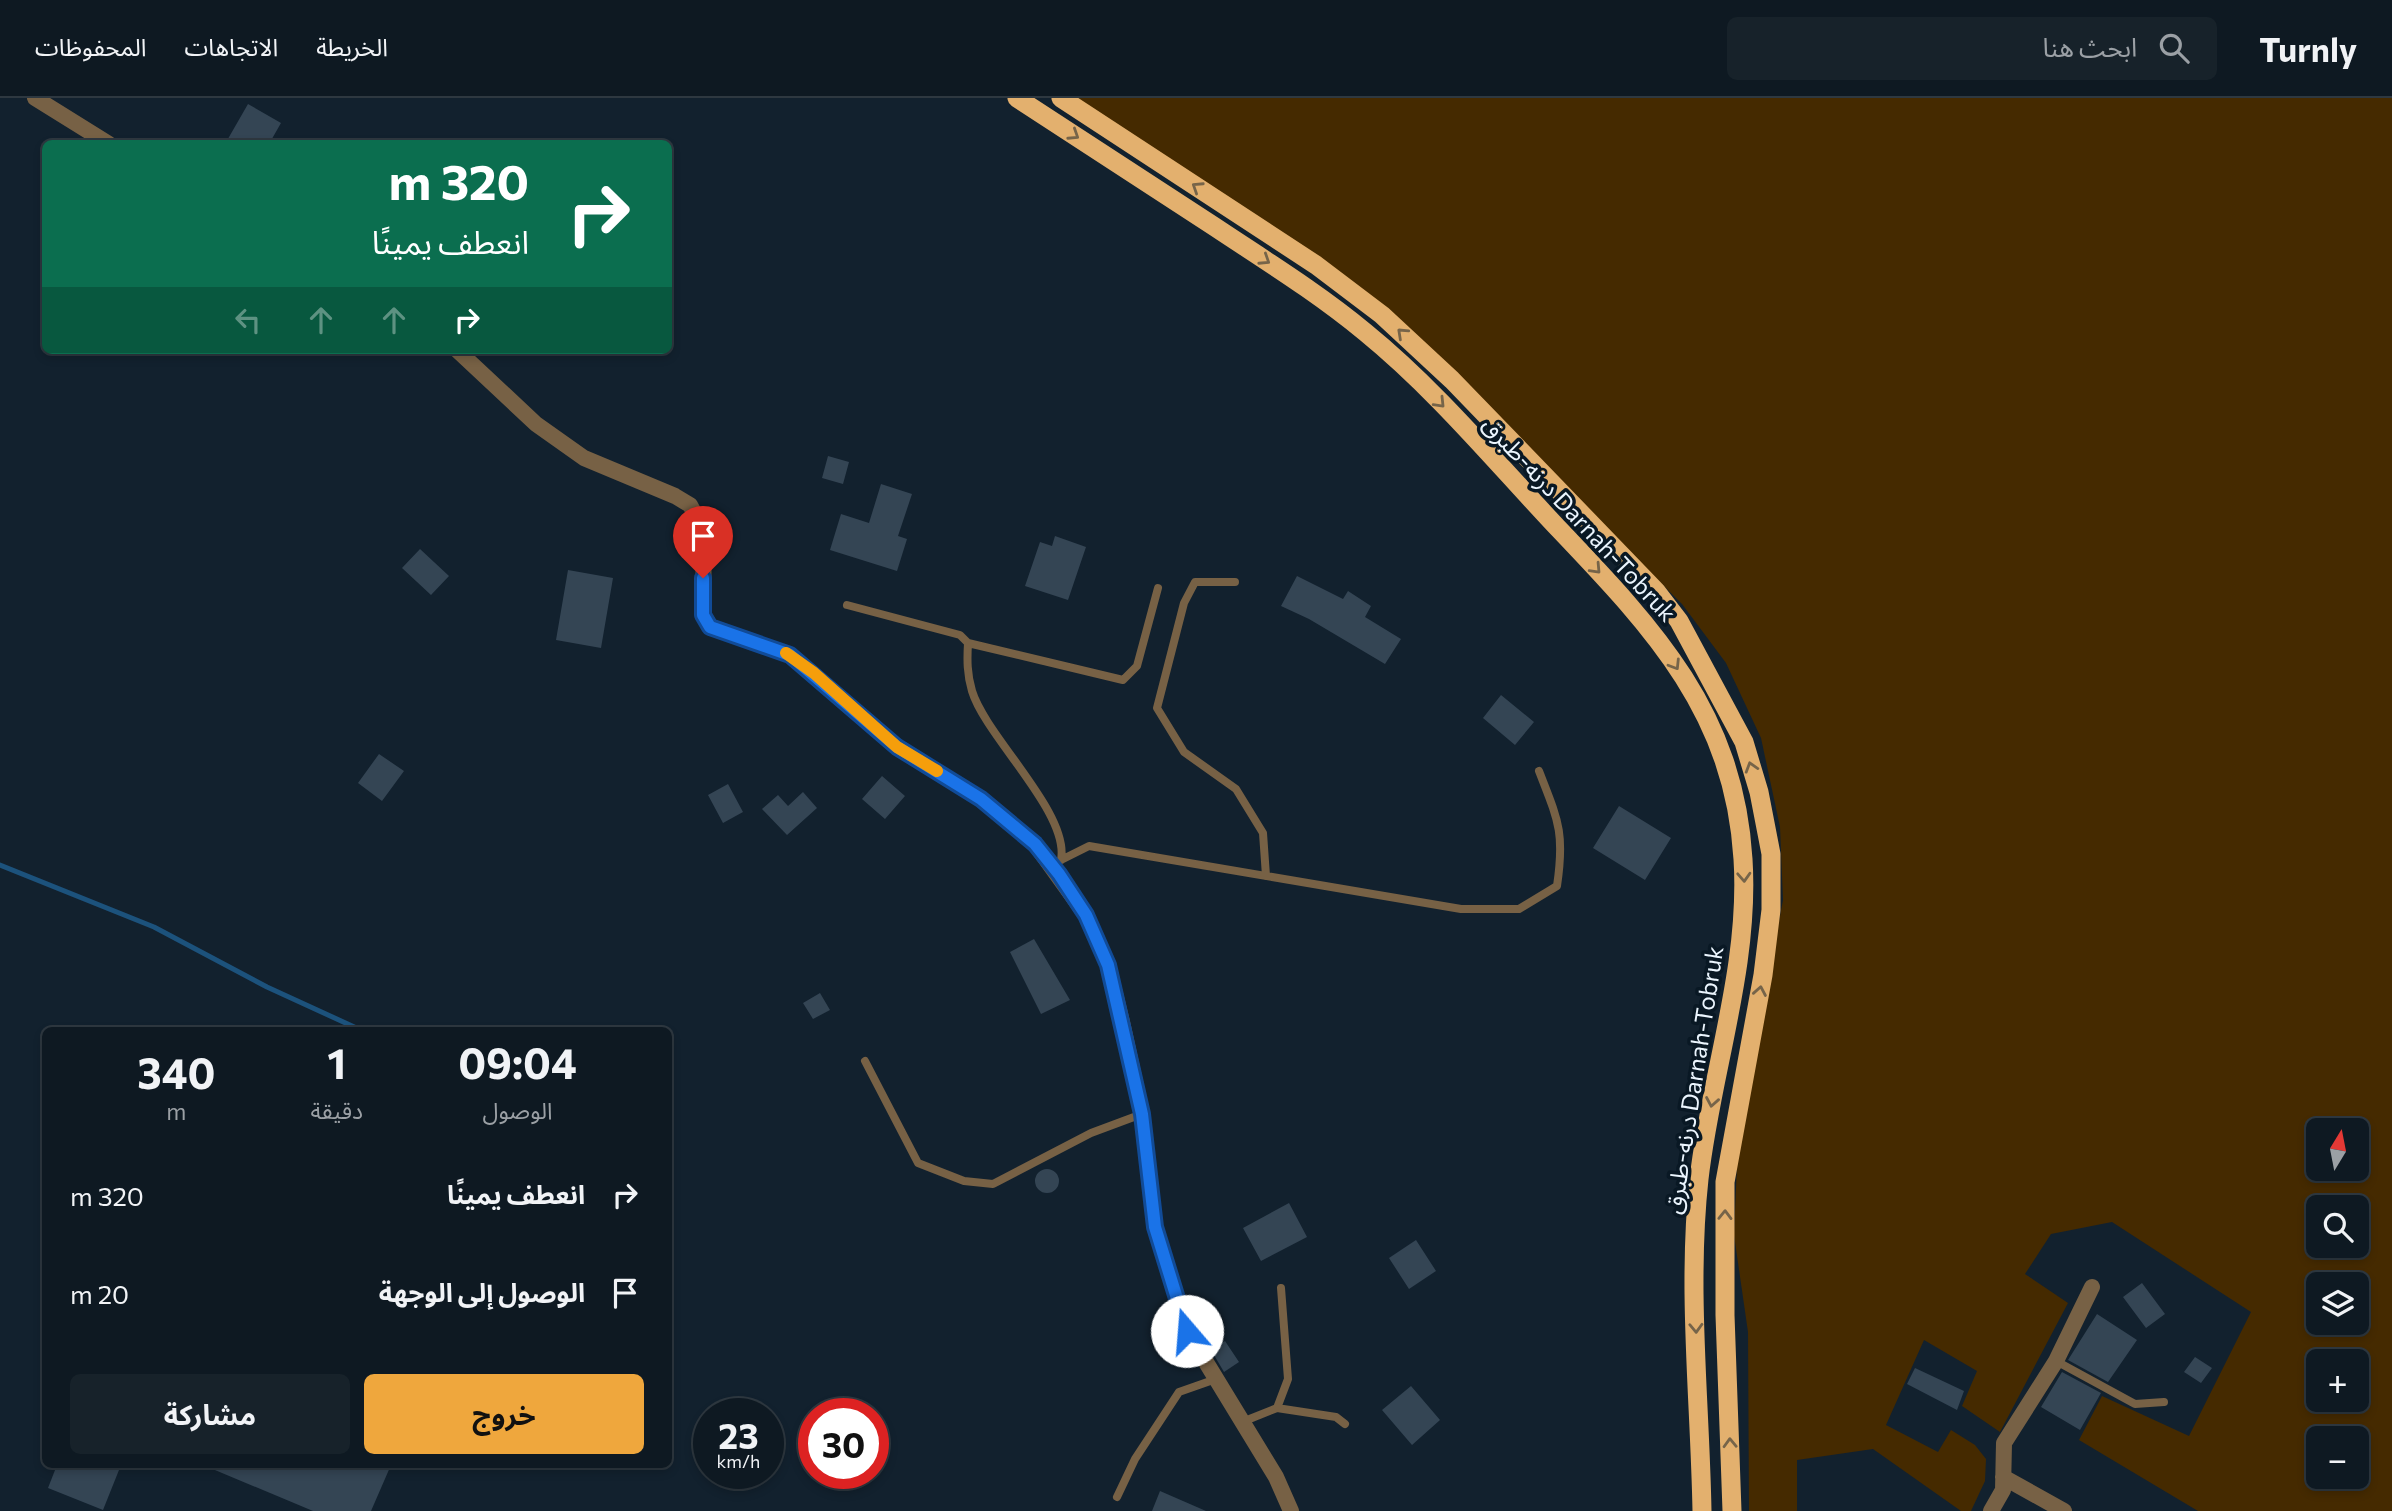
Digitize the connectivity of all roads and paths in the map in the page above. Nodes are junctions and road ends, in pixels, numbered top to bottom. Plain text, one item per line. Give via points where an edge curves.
1 (35, 98) edge
2 (1017, 98) edge
3 (1061, 98) edge
4 (103, 140) edge
5 (461, 354) edge
6 (1235, 582) dead end
7 (1158, 588) dead end
8 (847, 605) dead end
9 (968, 643) junction
10 (1539, 771) dead end
11 (1060, 867) junction
12 (1266, 876) junction
13 (865, 1061) dead end
14 (1142, 1114) junction
15 (2092, 1287) dead end
16 (1281, 1288) dead end
17 (2056, 1361) junction
18 (1216, 1379) junction
19 (2164, 1402) dead end
20 (1277, 1408) junction
21 (1242, 1422) junction
22 (1345, 1424) dead end
23 (2003, 1477) junction
24 (1117, 1497) dead end
25 (1291, 1511) edge
26 (1702, 1511) edge
27 (1732, 1511) edge
28 (1992, 1511) edge
29 (2064, 1511) edge

1 - 4 street
2 -> 26 highway, درنه-طبرق Darnah-Tobruk via 1302,284 1367,333 1435,397 1635,610 1669,655 1721,746 1734,791 1745,905 1693,1237
27 -> 3 highway, درنه-طبرق Darnah-Tobruk via 1726,1182 1771,910 1771,854 1744,742 1679,621 1656,591 1422,352 1316,265
5 - 11 street via 536,424 584,458 690,505 704,531 703,615 710,627 790,655 897,747 981,799
6 - 12 lane via 1195,582 1184,603 1157,708 1184,752 1236,789 1263,833
7 - 9 lane via 1138,666 1123,680
8 - 9 lane via 960,635
9 - 11 lane via 966,668 973,694 1043,804 1064,846
10 - 12 lane via 1558,817 1563,848 1557,886 1519,909 1461,909
11 - 12 lane via 1089,846
11 - 14 street via 1108,965
13 - 14 lane via 918,1163 964,1181 993,1184 1091,1133
14 - 18 street via 1155,1227 1187,1331
15 - 17 street
16 - 20 lane via 1287,1379
17 - 19 lane via 2135,1404
17 - 23 street via 2004,1443
18 - 21 street
18 - 24 lane via 1179,1392 1135,1459
20 - 21 lane
20 - 22 lane via 1336,1417
21 - 25 street
23 - 28 street via 2003,1490
23 - 29 street

